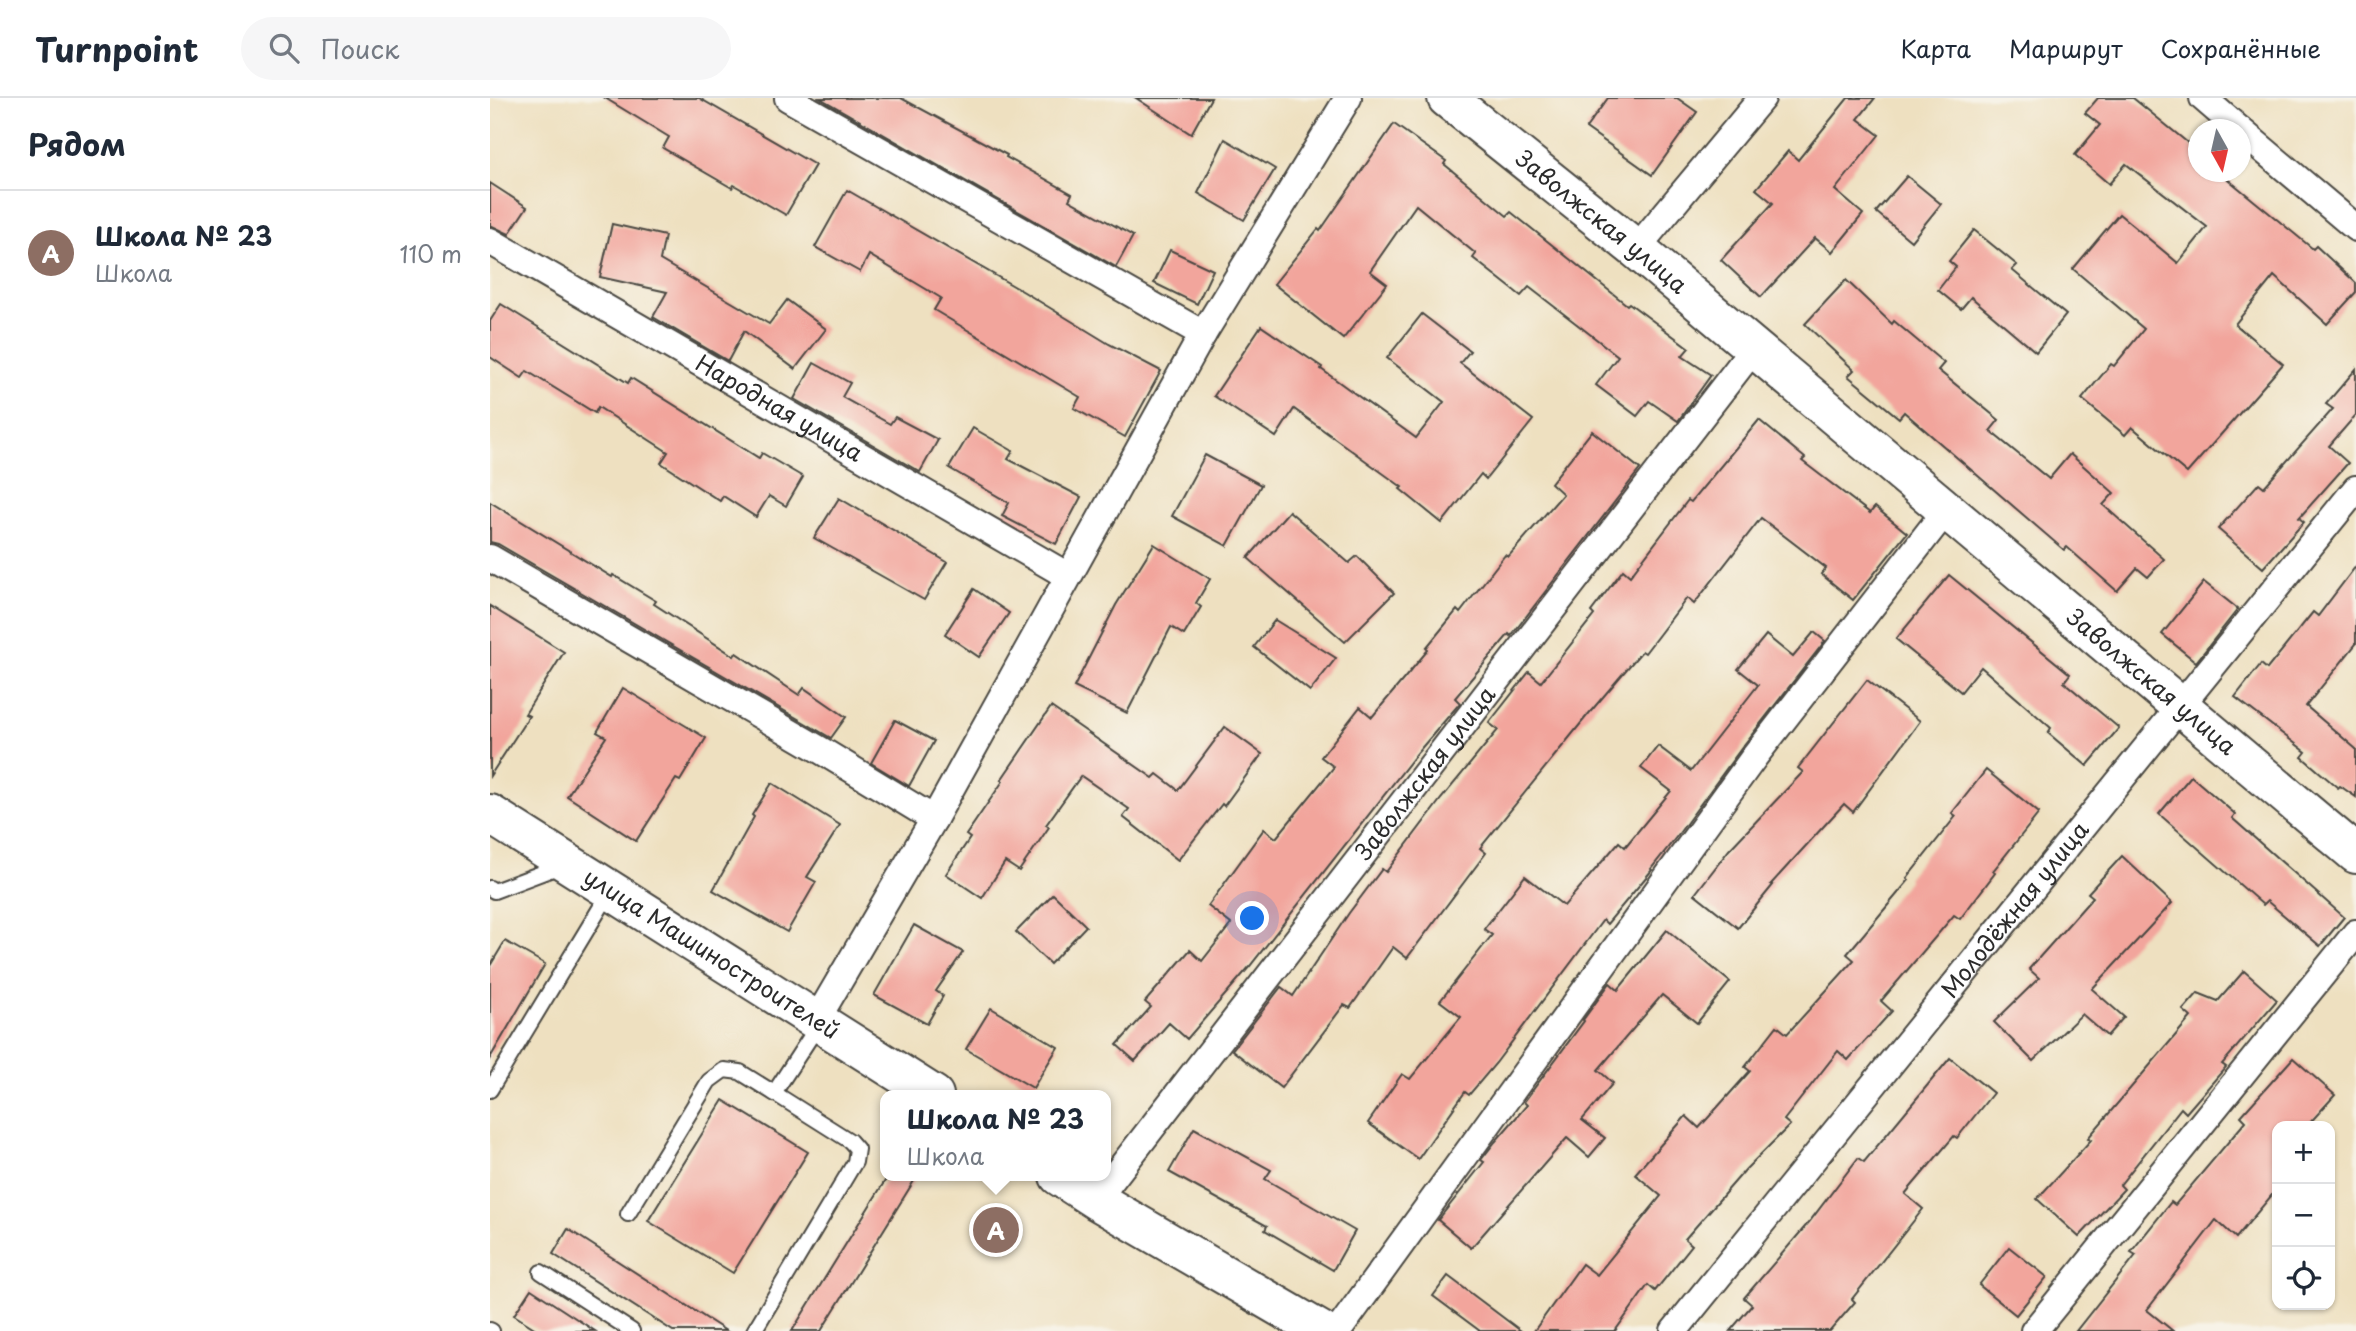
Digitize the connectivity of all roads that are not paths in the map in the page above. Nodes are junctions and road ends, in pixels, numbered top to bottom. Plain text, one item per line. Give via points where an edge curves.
1 (788, 98) edge
2 (1348, 98) edge
3 (1447, 98) edge
4 (1762, 98) edge
5 (2203, 98) edge
6 (2227, 119) edge
7 (2251, 139) edge
8 (2356, 228) edge
9 (490, 241) edge
10 (1636, 249) junction
11 (1203, 334) junction
12 (1754, 348) junction
13 (2356, 489) edge
14 (1947, 509) junction
15 (490, 558) edge
16 (1069, 576) junction
17 (2181, 705) junction
18 (490, 814) edge
19 (934, 819) junction
20 (2356, 854) edge
21 (568, 863) junction
22 (611, 890) junction
23 (491, 892) edge
24 (2356, 933) edge
25 (817, 1020) junction
26 (490, 1090) edge
27 (926, 1090) edge
28 (774, 1093) junction
29 (1067, 1181) edge
30 (1111, 1181) edge
31 (1111, 1181) edge
32 (1096, 1200) junction
33 (628, 1214) dead end
34 (541, 1272) dead end
35 (632, 1331) edge
36 (754, 1331) edge
37 (1321, 1331) edge
38 (1338, 1331) edge
39 (1674, 1331) edge
40 (2034, 1331) edge

1 - 11 street
2 - 11 street
3 - 10 main road, Заволжская улица
4 - 10 street
5 - 6 street
7 - 8 street
9 - 16 street, Народная улица
10 - 12 main road, Заволжская улица
11 - 16 street
12 - 14 main road, Заволжская улица
12 - 31 street, Заволжская улица
13 - 17 street, Молодёжная улица
14 - 17 main road, Заволжская улица
14 - 38 street via 1755,755
15 - 19 street
16 - 19 street
17 - 20 main road, Заволжская улица
17 - 39 street, Молодёжная улица
18 - 21 main road, улица Машиностроителей
19 - 25 street
21 - 22 main road, улица Машиностроителей
21 - 23 lane
22 - 25 main road, улица Машиностроителей
22 - 26 lane
24 - 40 street
25 - 27 main road, улица Машиностроителей
25 - 28 lane
28 - 33 lane via 740,1072 724,1070 709,1080
28 - 36 lane via 857,1149 855,1162
29 - 32 main road
30 - 32 street, Заволжская улица
32 - 37 main road
34 - 35 lane

